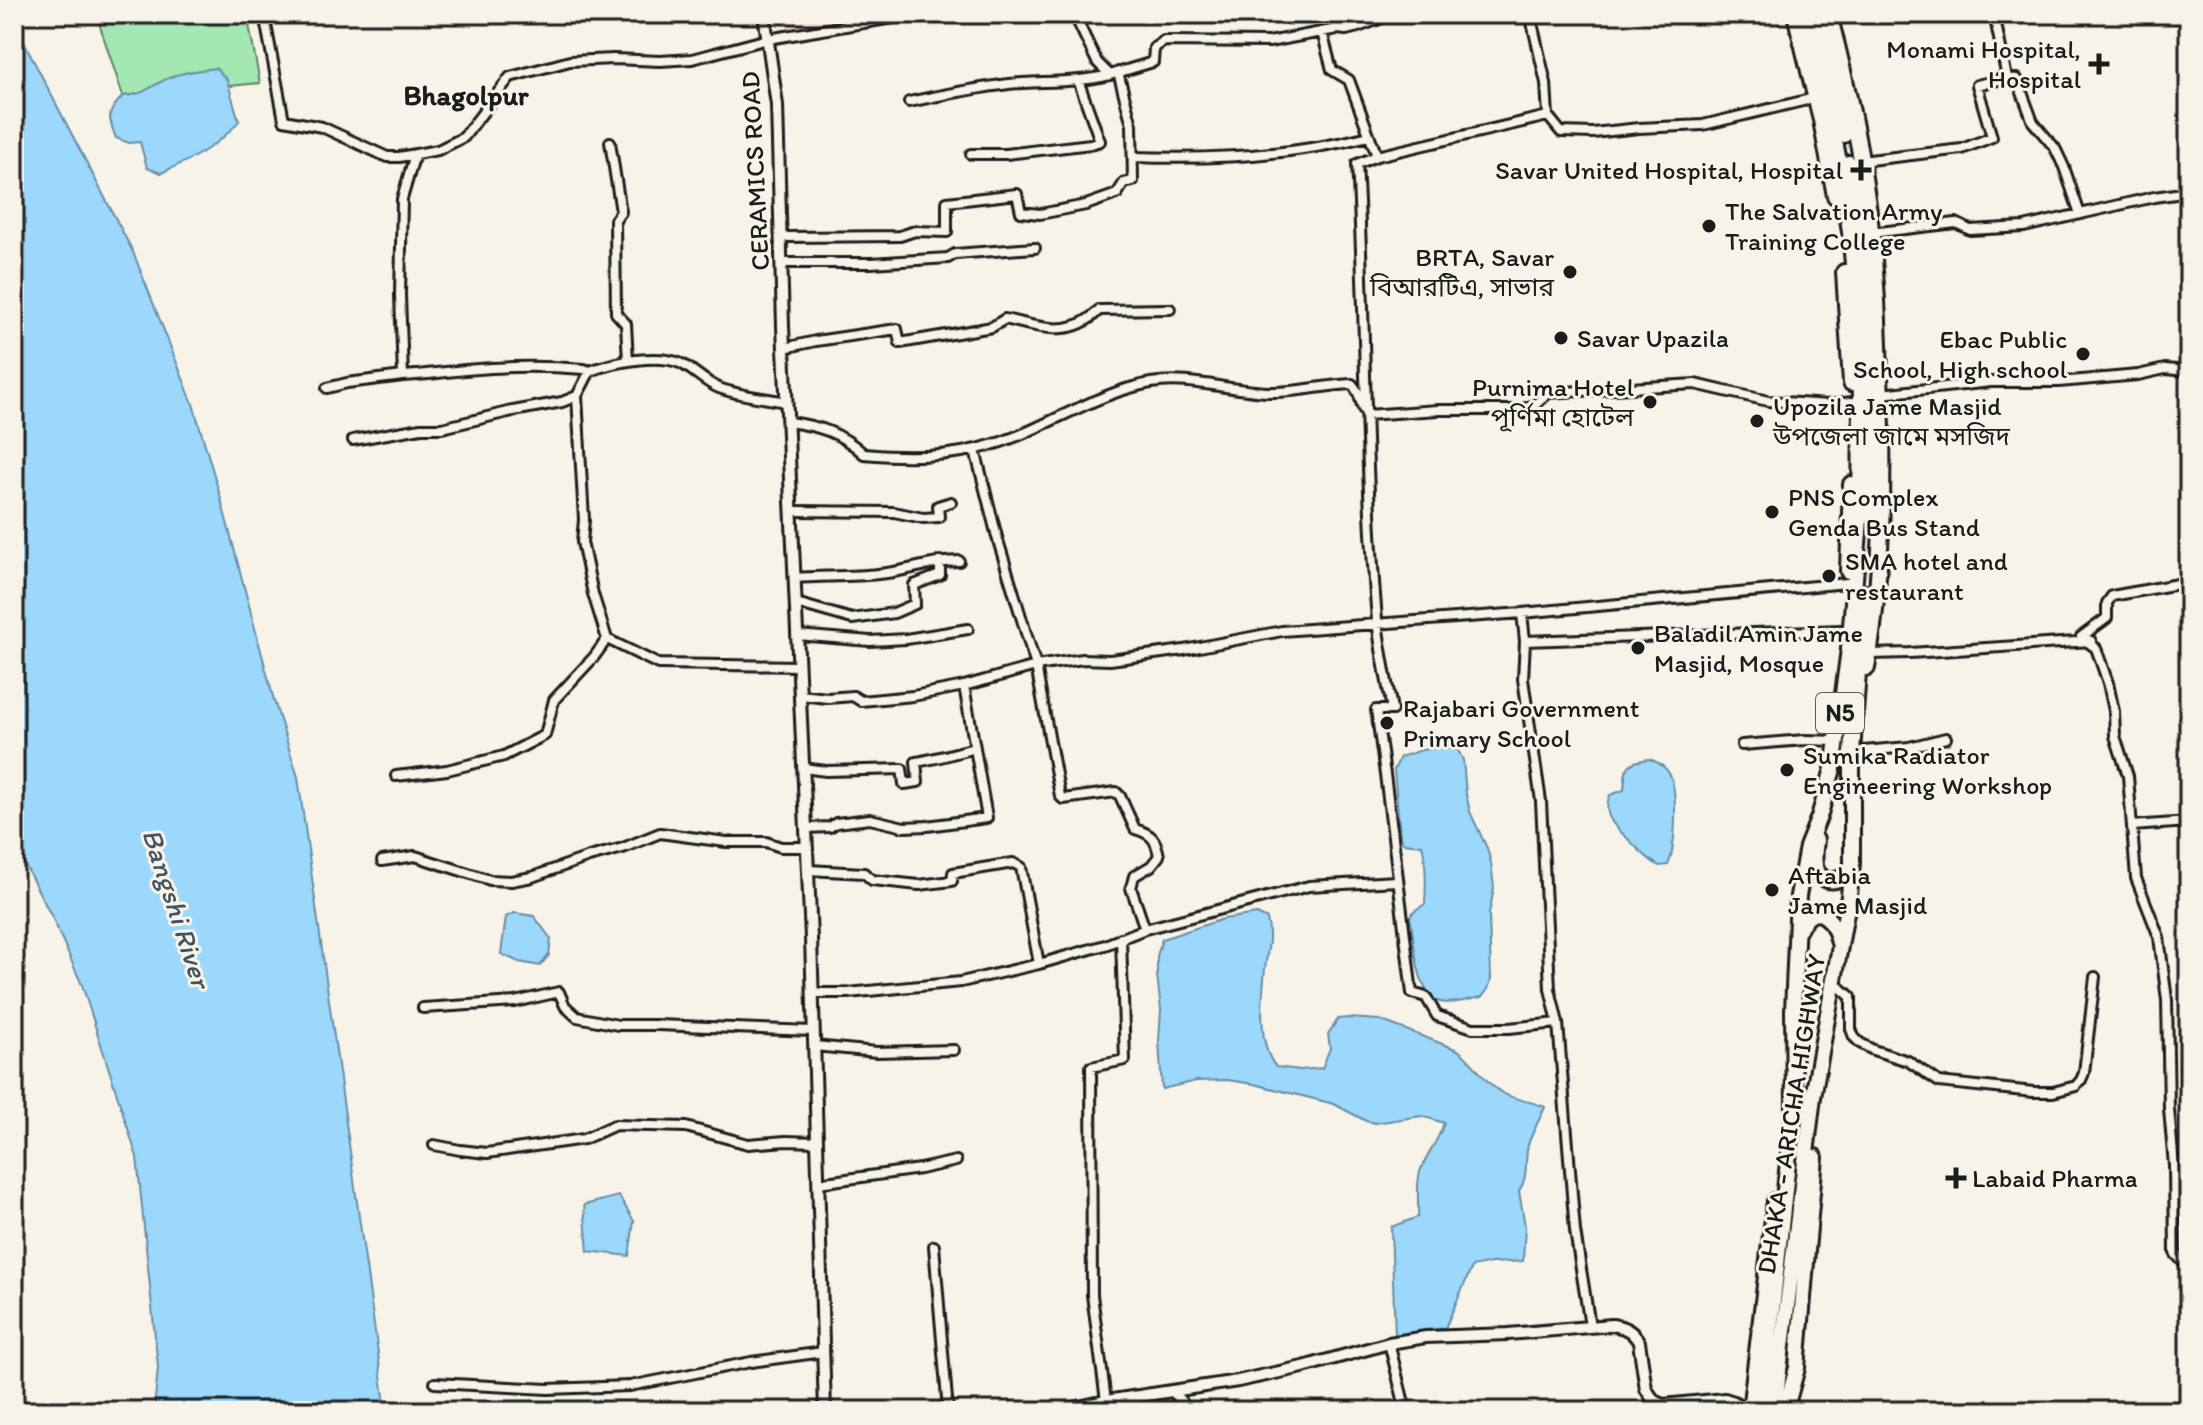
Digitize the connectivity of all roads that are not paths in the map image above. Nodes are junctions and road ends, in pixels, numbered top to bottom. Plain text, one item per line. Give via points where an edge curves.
1 (264, 14) edge
2 (764, 14) edge
3 (917, 14) edge
4 (1074, 14) edge
5 (1393, 14) edge
6 (1530, 14) edge
7 (1795, 14) edge
8 (1806, 14) edge
9 (1817, 14) edge
10 (1829, 14) edge
11 (1994, 14) edge
12 (1322, 32) junction
13 (768, 39) junction
14 (1114, 74) junction
15 (2007, 78) junction
16 (1078, 80) junction
17 (1815, 98) junction
18 (909, 102) dead end
19 (1548, 116) junction
20 (1369, 136) junction
21 (610, 142) dead end
22 (415, 154) junction
23 (971, 154) dead end
24 (1377, 156) junction
25 (1134, 157) junction
26 (1861, 161) junction
27 (2189, 192) edge
28 (2080, 214) junction
29 (1871, 233) junction
30 (781, 239) junction
31 (1035, 248) dead end
32 (782, 263) junction
33 (1170, 309) dead end
34 (784, 348) junction
35 (628, 361) junction
36 (590, 371) junction
37 (2189, 371) edge
38 (403, 376) junction
39 (327, 388) dead end
40 (1881, 394) junction
41 (577, 396) junction
42 (787, 402) junction
43 (1852, 402) junction
44 (1367, 415) junction
45 (788, 422) junction
46 (353, 440) dead end
47 (975, 450) junction
48 (951, 502) dead end
49 (792, 511) junction
50 (940, 561) junction
51 (959, 561) dead end
52 (795, 578) junction
53 (2189, 582) edge
54 (1847, 583) junction
55 (796, 603) junction
56 (1522, 613) junction
57 (1377, 623) junction
58 (968, 629) dead end
59 (1842, 630) junction
60 (797, 635) junction
61 (2081, 637) junction
62 (607, 639) junction
63 (1525, 641) junction
64 (1869, 654) junction
65 (799, 666) junction
66 (1036, 666) junction
67 (964, 686) junction
68 (800, 695) junction
69 (1841, 699) junction
70 (1854, 730) junction
71 (1946, 738) dead end
72 (1837, 741) junction
73 (1742, 745) dead end
74 (975, 748) junction
75 (1852, 752) junction
76 (803, 768) junction
77 (396, 776) dead end
78 (1819, 817) junction
79 (2189, 822) edge
80 (2132, 826) junction
81 (806, 828) junction
82 (807, 847) junction
83 (382, 861) dead end
84 (1852, 863) junction
85 (808, 870) junction
86 (1397, 881) junction
87 (1145, 929) junction
88 (1796, 934) junction
89 (1121, 938) junction
90 (1840, 951) junction
91 (1039, 964) junction
92 (2095, 977) dead end
93 (1834, 982) junction
94 (812, 993) junction
95 (423, 1008) dead end
96 (1558, 1023) junction
97 (813, 1031) junction
98 (814, 1046) junction
99 (954, 1050) dead end
100 (1813, 1097) junction
101 (1794, 1107) junction
102 (817, 1142) junction
103 (434, 1145) dead end
104 (956, 1161) dead end
105 (818, 1183) junction
106 (934, 1246) dead end
107 (2175, 1253) junction
108 (2189, 1255) edge
109 (2189, 1269) edge
110 (1590, 1326) junction
111 (1389, 1343) junction
112 (823, 1352) junction
113 (435, 1383) dead end
114 (1172, 1391) junction
115 (1106, 1401) junction
116 (825, 1411) edge
117 (948, 1411) edge
118 (1060, 1411) edge
119 (1183, 1411) edge
120 (1406, 1411) edge
121 (1748, 1411) edge
122 (1761, 1411) edge
123 (1774, 1411) edge
124 (1785, 1411) edge

1 - 22 street via 284,120 322,127 387,157
2 - 13 street, CERAMICS ROAD
3 - 13 street
4 - 14 street via 1097,62
5 - 12 street via 1358,27
6 - 19 street
7 - 17 highway
8 - 69 highway, DHAKA - ARICHA HIGHWAY / N5 via 1840,167 1859,328 1859,548
9 - 70 highway, DHAKA - ARICHA HIGHWAY / N5 via 1862,242 1872,398
10 - 26 highway
11 - 15 street
12 - 14 street via 1269,42 1164,41 1154,48 1153,62
12 - 20 street via 1332,70 1349,80
13 - 22 street via 692,59 570,61 510,77 464,137
13 - 30 street, CERAMICS ROAD via 777,105
14 - 16 street
14 - 25 street via 1132,125
15 - 26 street via 1977,85 1992,137 1962,149
15 - 28 street via 2017,79 2033,122 2055,148
16 - 18 street via 996,86
16 - 23 street via 1100,141
17 - 19 street via 1703,125 1593,133 1561,132
17 - 43 highway via 1841,239
19 - 24 street
20 - 24 street
20 - 25 street via 1272,154
21 - 35 street via 621,212 615,220 616,313 626,324
22 - 38 street via 402,199
24 - 44 street via 1357,164
25 - 30 street via 1133,181 1124,183 1117,194 1086,205 1040,214 1021,212 1017,194 947,202 947,232
26 - 29 highway
27 - 28 street
28 - 29 street via 2024,227 1970,230 1956,223
29 - 40 highway
30 - 32 street, CERAMICS ROAD
31 - 32 street via 911,261
32 - 34 street, CERAMICS ROAD
33 - 34 street via 1099,310 1076,326 1052,330 1005,319 992,327 900,343 897,329
34 - 42 street, CERAMICS ROAD
35 - 36 street
35 - 42 street via 673,360 717,388
36 - 38 street via 534,366
36 - 41 street
37 - 40 street
38 - 39 street
40 - 64 highway via 1882,503
41 - 46 street via 442,428
41 - 62 street via 582,542
42 - 45 street, CERAMICS ROAD
43 - 44 street via 1768,401 1695,384 1548,393 1519,410
43 - 54 highway
44 - 47 street via 1352,384 1274,392 1187,381 1151,383
44 - 57 street
45 - 47 street via 832,431 864,454 942,456
45 - 49 street, CERAMICS ROAD
47 - 66 street
48 - 49 street via 938,506 939,517 923,518 894,512
49 - 52 street, CERAMICS ROAD
50 - 51 street
50 - 52 street via 878,574
50 - 55 street via 940,575 914,585 915,604 894,613 852,619
52 - 55 street, CERAMICS ROAD
53 - 61 street via 2112,596 2107,618
54 - 56 street
54 - 59 highway
55 - 60 street, CERAMICS ROAD
56 - 57 street
56 - 63 street
57 - 66 street
57 - 86 street via 1392,710 1376,710
58 - 60 street via 870,641
59 - 63 street
59 - 69 highway
60 - 65 street, CERAMICS ROAD
61 - 64 street via 2091,641
61 - 80 street via 2096,648 2108,683 2115,736 2128,776
62 - 65 street via 658,664
62 - 77 street via 554,700 545,735 504,756
63 - 96 street via 1523,679 1541,801 1550,989
64 - 70 highway
65 - 68 street, CERAMICS ROAD
66 - 67 street
66 - 87 street via 1060,796 1116,792 1135,829 1156,841 1159,856 1134,876 1131,888
67 - 68 street via 873,701
67 - 74 street
68 - 76 street, CERAMICS ROAD
69 - 72 highway, DHAKA - ARICHA HIGHWAY / N5
70 - 75 highway, DHAKA - ARICHA HIGHWAY / N5
71 - 75 street
72 - 73 street
72 - 78 highway, DHAKA - ARICHA HIGHWAY / N5
74 - 76 street via 916,762 918,782 904,784 902,769
74 - 81 street via 987,818 904,827 870,819
75 - 84 highway, DHAKA - ARICHA HIGHWAY / N5
76 - 81 street, CERAMICS ROAD
78 - 84 highway via 1818,874 1834,881 1848,873
78 - 88 highway, DHAKA - ARICHA HIGHWAY / N5 via 1802,870
79 - 80 street
80 - 107 street via 2136,878 2159,937 2167,1000
81 - 82 street, CERAMICS ROAD
82 - 83 street via 660,833 511,881 490,880 415,856
82 - 85 street, CERAMICS ROAD
84 - 90 highway, DHAKA - ARICHA HIGHWAY / N5
85 - 91 street via 864,873 872,880 919,885 1013,863 1021,867
85 - 94 street, CERAMICS ROAD
86 - 87 street via 1309,886
86 - 96 street via 1412,993 1426,997 1437,1016 1473,1028
87 - 89 street
88 - 90 highway via 1810,915 1827,916
88 - 101 highway, DHAKA - ARICHA HIGHWAY / N5
89 - 91 street
89 - 115 street via 1125,1060 1091,1067 1092,1295
90 - 93 highway, DHAKA - ARICHA HIGHWAY / N5
91 - 94 street via 961,982
92 - 93 street via 2081,1080 2067,1089 2034,1092 1939,1082 1908,1061 1860,1043 1851,1029 1851,997
93 - 100 highway, DHAKA - ARICHA HIGHWAY / N5
94 - 97 street, CERAMICS ROAD
95 - 97 street via 515,1002 559,992 577,1017 618,1025
96 - 110 street via 1574,1218
97 - 98 street, CERAMICS ROAD
98 - 99 street via 877,1052
98 - 102 street, CERAMICS ROAD
100 - 123 highway, DHAKA - ARICHA HIGHWAY / N5
100 - 124 highway via 1817,1130 1797,1368
101 - 121 highway via 1781,1146
101 - 122 highway, DHAKA - ARICHA HIGHWAY / N5
102 - 103 street via 748,1144 686,1127 615,1125 584,1139 487,1153
102 - 105 street, CERAMICS ROAD
104 - 105 street
105 - 112 street, CERAMICS ROAD
106 - 117 street
107 - 108 street
107 - 109 street
110 - 111 street
110 - 121 street via 1624,1327 1635,1336 1646,1389 1659,1404 1725,1399
111 - 114 street via 1303,1367
111 - 120 street
112 - 113 street via 630,1386 548,1389
112 - 116 street, CERAMICS ROAD
114 - 115 street
114 - 119 street
115 - 118 street

